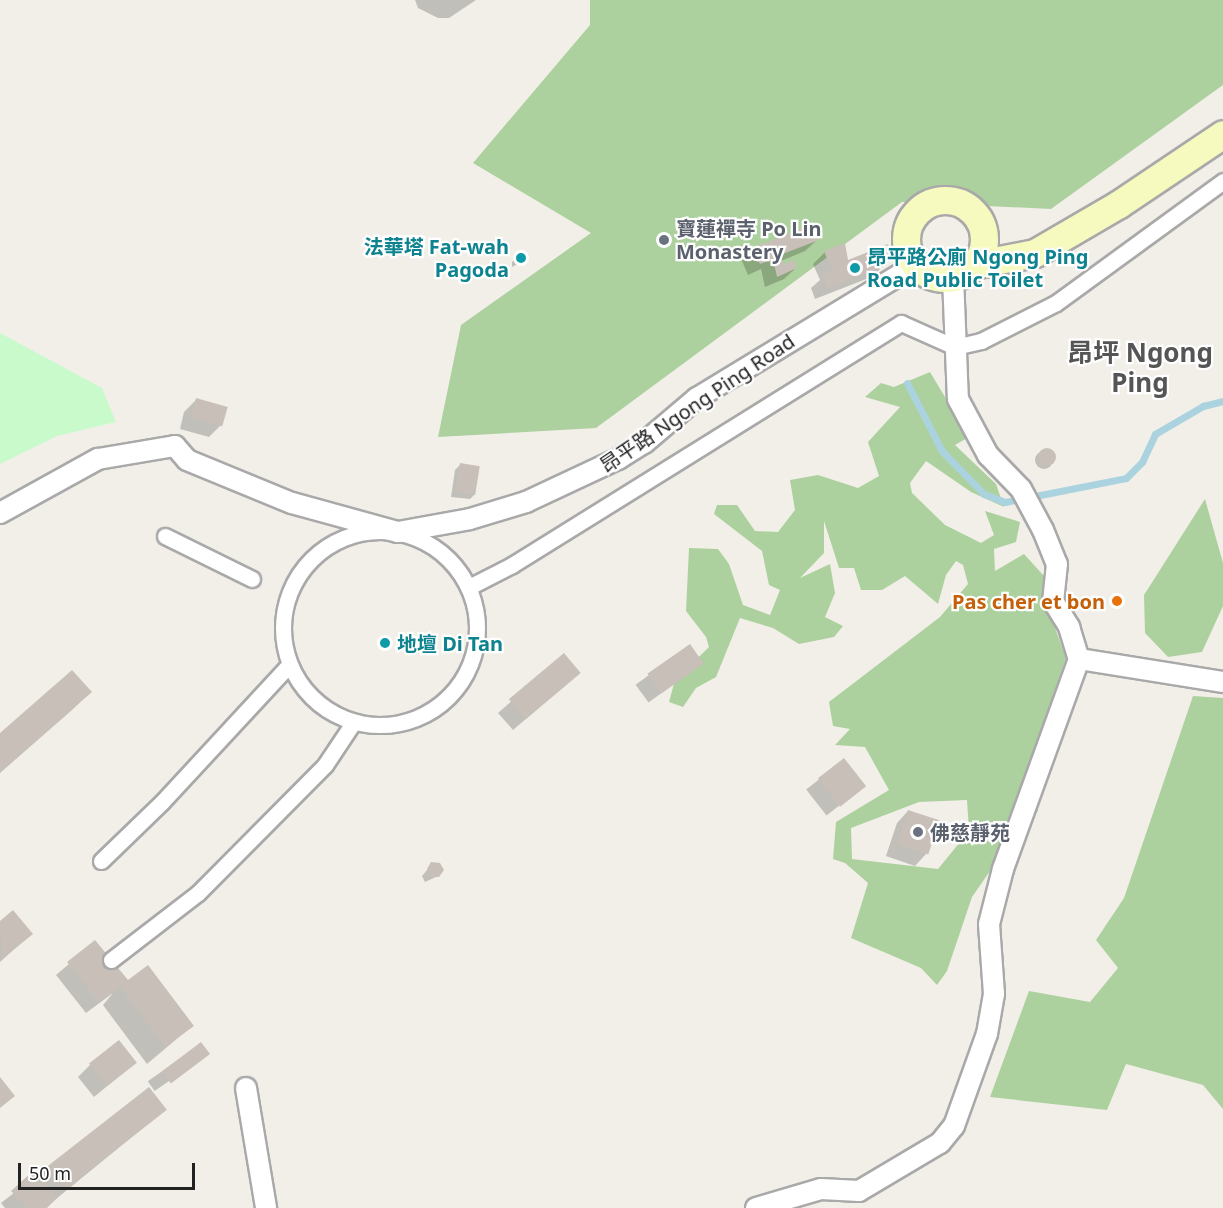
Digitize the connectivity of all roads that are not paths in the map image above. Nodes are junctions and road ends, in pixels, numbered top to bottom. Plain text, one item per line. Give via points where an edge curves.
1 (1223, 134) edge
2 (1223, 181) edge
3 (983, 231) junction
4 (1035, 253) junction
5 (916, 265) junction
6 (963, 271) junction
7 (955, 347) junction
8 (0, 513) edge
9 (398, 532) junction
10 (165, 536) dead end
11 (252, 579) dead end
12 (469, 587) junction
13 (1078, 659) junction
14 (289, 665) junction
15 (1223, 682) edge
16 (353, 723) junction
17 (101, 861) dead end
18 (111, 960) dead end
19 (246, 1088) dead end
20 (266, 1208) edge
21 (756, 1208) edge

1 - 4 main road via 1119,204
2 - 7 street via 1056,303 981,341
3 - 4 main road
3 - 5 main road via 974,214 958,202 928,204 913,218 906,237
3 - 6 main road via 982,249
4 - 6 main road
5 - 6 main road via 932,276
5 - 9 street, 昂平路 Ngong Ping Road via 697,398 644,443 588,475 526,502 470,519
6 - 7 street
7 - 12 street via 901,323 512,566
7 - 13 street via 958,399 988,455 1021,489 1034,513 1057,564 1053,601 1069,627
8 - 9 street via 98,459 175,446 187,460 292,503
9 - 12 street via 427,542 452,561
9 - 14 street via 368,531 339,539 308,563 295,579 284,607 282,636
10 - 11 street
12 - 16 street via 477,614 477,641 469,668 454,692 433,710 408,722 380,726
13 - 15 street
13 - 21 street via 1003,869 989,924 994,994 987,1034 954,1126 940,1143 859,1191 821,1189
14 - 16 street via 303,690 326,710
14 - 17 street via 162,802
16 - 18 street via 325,765 198,893
19 - 20 street

